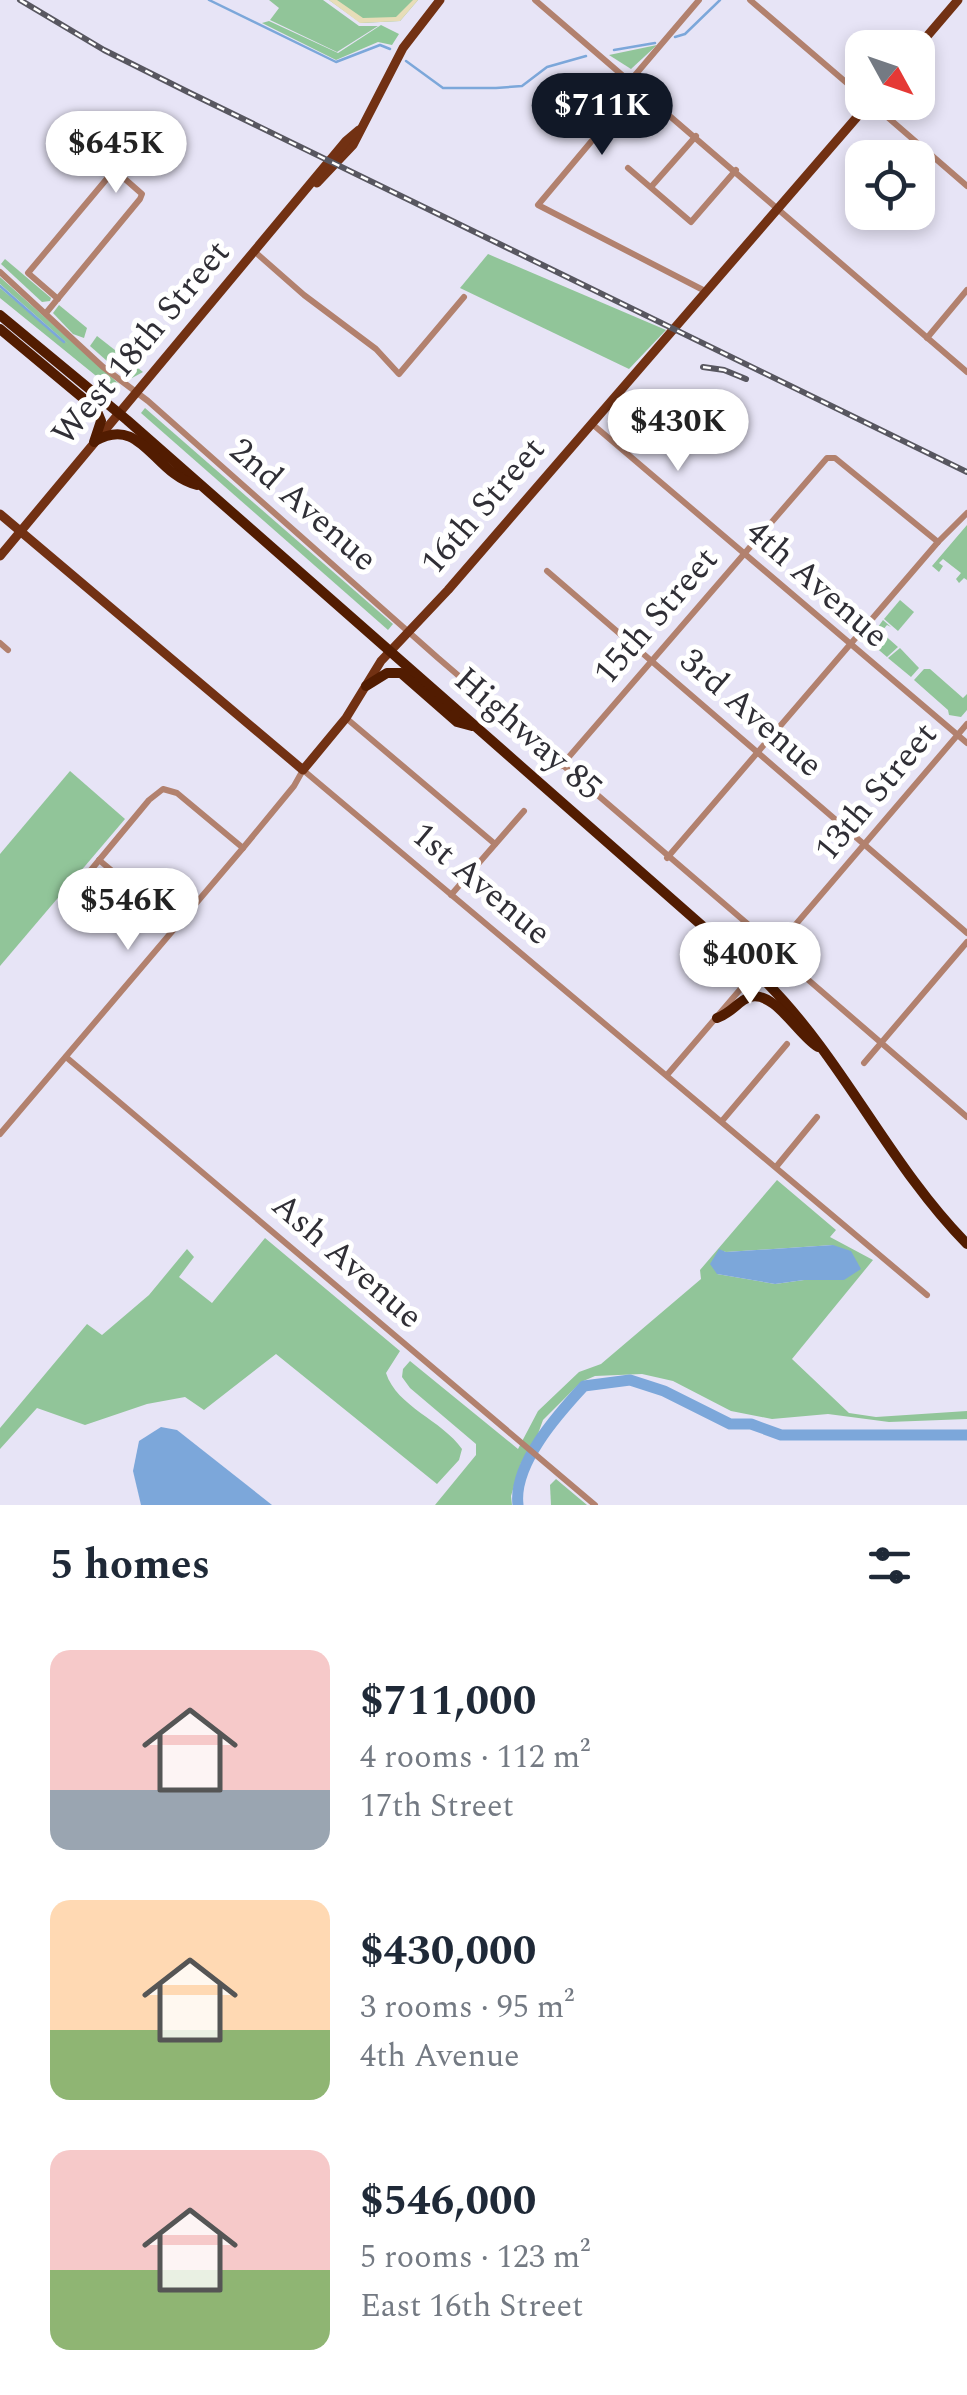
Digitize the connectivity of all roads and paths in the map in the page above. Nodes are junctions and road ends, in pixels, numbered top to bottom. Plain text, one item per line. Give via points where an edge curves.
1 (440, 0) edge
2 (535, 0) edge
3 (699, 0) edge
4 (750, 0) edge
5 (961, 0) edge
6 (967, 8) edge
7 (934, 30) edge
8 (630, 81) junction
9 (845, 81) edge
10 (638, 87) junction
11 (856, 120) edge
12 (890, 120) edge
13 (696, 136) junction
14 (628, 168) dead end
15 (736, 170) junction
16 (967, 186) edge
17 (650, 187) junction
18 (779, 210) junction
19 (254, 252) junction
20 (0, 272) edge
21 (967, 290) edge
22 (708, 292) junction
23 (464, 297) dead end
24 (58, 299) junction
25 (46, 313) junction
26 (0, 315) edge
27 (0, 329) edge
28 (927, 338) junction
29 (967, 372) edge
30 (136, 392) junction
31 (119, 413) junction
32 (591, 422) junction
33 (94, 442) junction
34 (201, 486) junction
35 (0, 514) edge
36 (965, 514) edge
37 (21, 532) junction
38 (938, 542) junction
39 (744, 552) junction
40 (0, 556) edge
41 (547, 571) dead end
42 (407, 631) junction
43 (0, 642) edge
44 (850, 644) junction
45 (8, 650) dead end
46 (390, 650) junction
47 (651, 660) junction
48 (366, 686) junction
49 (346, 718) junction
50 (967, 724) edge
51 (476, 726) junction
52 (958, 735) junction
53 (967, 743) edge
54 (757, 752) junction
55 (561, 766) junction
56 (303, 770) junction
57 (524, 811) dead end
58 (496, 844) junction
59 (864, 844) junction
60 (243, 848) junction
61 (668, 858) junction
62 (99, 860) junction
63 (451, 895) junction
64 (66, 900) dead end
65 (176, 924) junction
66 (757, 932) dead end
67 (967, 933) edge
68 (967, 942) edge
69 (791, 968) dead end
70 (756, 972) junction
71 (717, 1018) junction
72 (882, 1042) junction
73 (787, 1044) dead end
74 (826, 1052) junction
75 (66, 1056) junction
76 (864, 1063) dead end
77 (667, 1075) junction
78 (818, 1116) dead end
79 (967, 1117) edge
80 (722, 1121) junction
81 (0, 1134) edge
82 (776, 1167) junction
83 (967, 1244) edge
84 (927, 1296) dead end
85 (595, 1505) edge

1 - 19 main road, West 18th Street via 403,48 353,145
2 - 8 street
3 - 8 street
4 - 9 street
5 - 6 main road
5 - 7 main road
8 - 10 street
10 - 13 street
10 - 22 street via 538,206
11 - 18 main road, 16th Street
12 - 16 street
13 - 15 street
13 - 17 street
14 - 17 street
15 - 17 street via 691,222
15 - 18 street
18 - 22 main road, 16th Street
18 - 28 street
19 - 23 street via 399,374
19 - 30 main road, West 18th Street
20 - 25 street, 2nd Avenue
21 - 28 street
22 - 32 main road, 16th Street
24 - 24 street via 28,273 117,172 140,199
24 - 25 street
25 - 30 street, 2nd Avenue
26 - 31 highway, Highway 85
27 - 33 highway via 96,408 101,421
28 - 29 street
30 - 31 main road, West 18th Street
30 - 42 street, 2nd Avenue
31 - 33 main road, West 18th Street
31 - 34 highway, Highway 85
32 - 39 street, 4th Avenue
32 - 42 main road, 16th Street
33 - 34 highway via 124,432 182,481
33 - 37 main road, West 18th Street
34 - 46 highway, Highway 85
35 - 37 main road, 1st Avenue
36 - 38 street
37 - 40 main road, West 18th Street
37 - 56 main road, 1st Avenue
38 - 39 street, 15th Street via 830,458
38 - 44 street
39 - 44 street, 4th Avenue
39 - 47 street, 15th Street
41 - 47 street, 3rd Avenue
42 - 46 main road, 16th Street
42 - 55 street, 2nd Avenue
43 - 45 street
44 - 52 street, 4th Avenue
44 - 54 street
46 - 48 main road, 16th Street
46 - 51 highway, Highway 85
47 - 54 street, 3rd Avenue
47 - 55 street, 15th Street
48 - 49 main road, 16th Street
48 - 51 highway via 387,673 401,674 457,722
49 - 56 main road, 16th Street
49 - 58 street
50 - 52 street, 13th Street
51 - 70 highway, Highway 85
52 - 53 street, 4th Avenue
52 - 59 street, 13th Street
54 - 59 street, 3rd Avenue
54 - 61 street
55 - 61 street, 2nd Avenue
56 - 60 street
56 - 63 street, 1st Avenue
57 - 58 street
58 - 63 street
59 - 67 street, 3rd Avenue
59 - 70 street, 13th Street
60 - 62 street via 163,789
60 - 65 street
61 - 66 street, 2nd Avenue
62 - 64 street
62 - 65 street
63 - 77 street, 1st Avenue
65 - 75 street
68 - 72 street
69 - 72 street
70 - 71 street, 13th Street
70 - 74 highway, Highway 85
71 - 74 highway via 746,998 762,997
71 - 77 street, 13th Street
72 - 76 street
72 - 79 street
73 - 80 street
74 - 83 highway, Highway 85 via 909,1174
75 - 81 street
75 - 85 street, Ash Avenue
77 - 80 street, 1st Avenue
78 - 82 street
80 - 82 street, 1st Avenue
82 - 84 street, 1st Avenue

